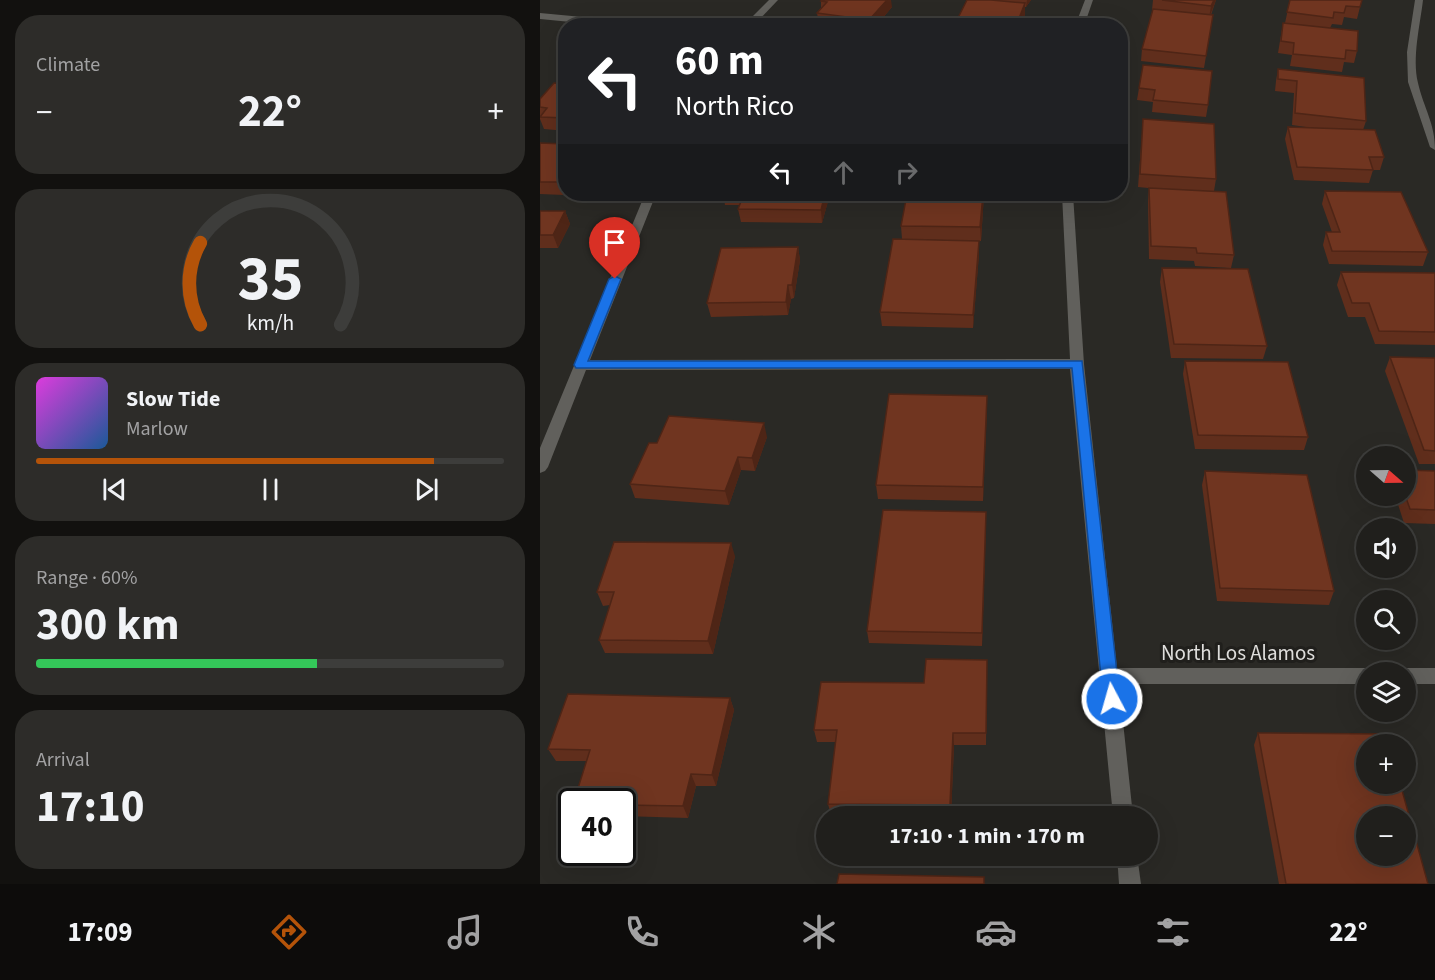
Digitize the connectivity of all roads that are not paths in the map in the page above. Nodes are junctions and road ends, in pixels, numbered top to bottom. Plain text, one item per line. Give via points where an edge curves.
1 (774, 0) edge
2 (1089, 0) edge
3 (1419, 0) edge
4 (540, 16) edge
5 (561, 18) edge
6 (755, 18) edge
7 (1082, 18) edge
8 (1435, 147) edge
9 (647, 201) edge
10 (1068, 201) edge
11 (1077, 364) junction
12 (580, 365) junction
13 (540, 467) edge
14 (1109, 676) junction
15 (1356, 676) edge
16 (1416, 676) edge
17 (1435, 676) edge
18 (1122, 806) edge
19 (1128, 866) edge
20 (1130, 884) edge

1 - 6 street
2 - 7 street
3 - 8 street via 1412,52 1413,82
4 - 5 street
9 - 12 street
10 - 11 street
11 - 12 street
11 - 14 street
12 - 13 street
14 - 15 street, North Los Alamos
14 - 18 street
16 - 17 street
19 - 20 street

